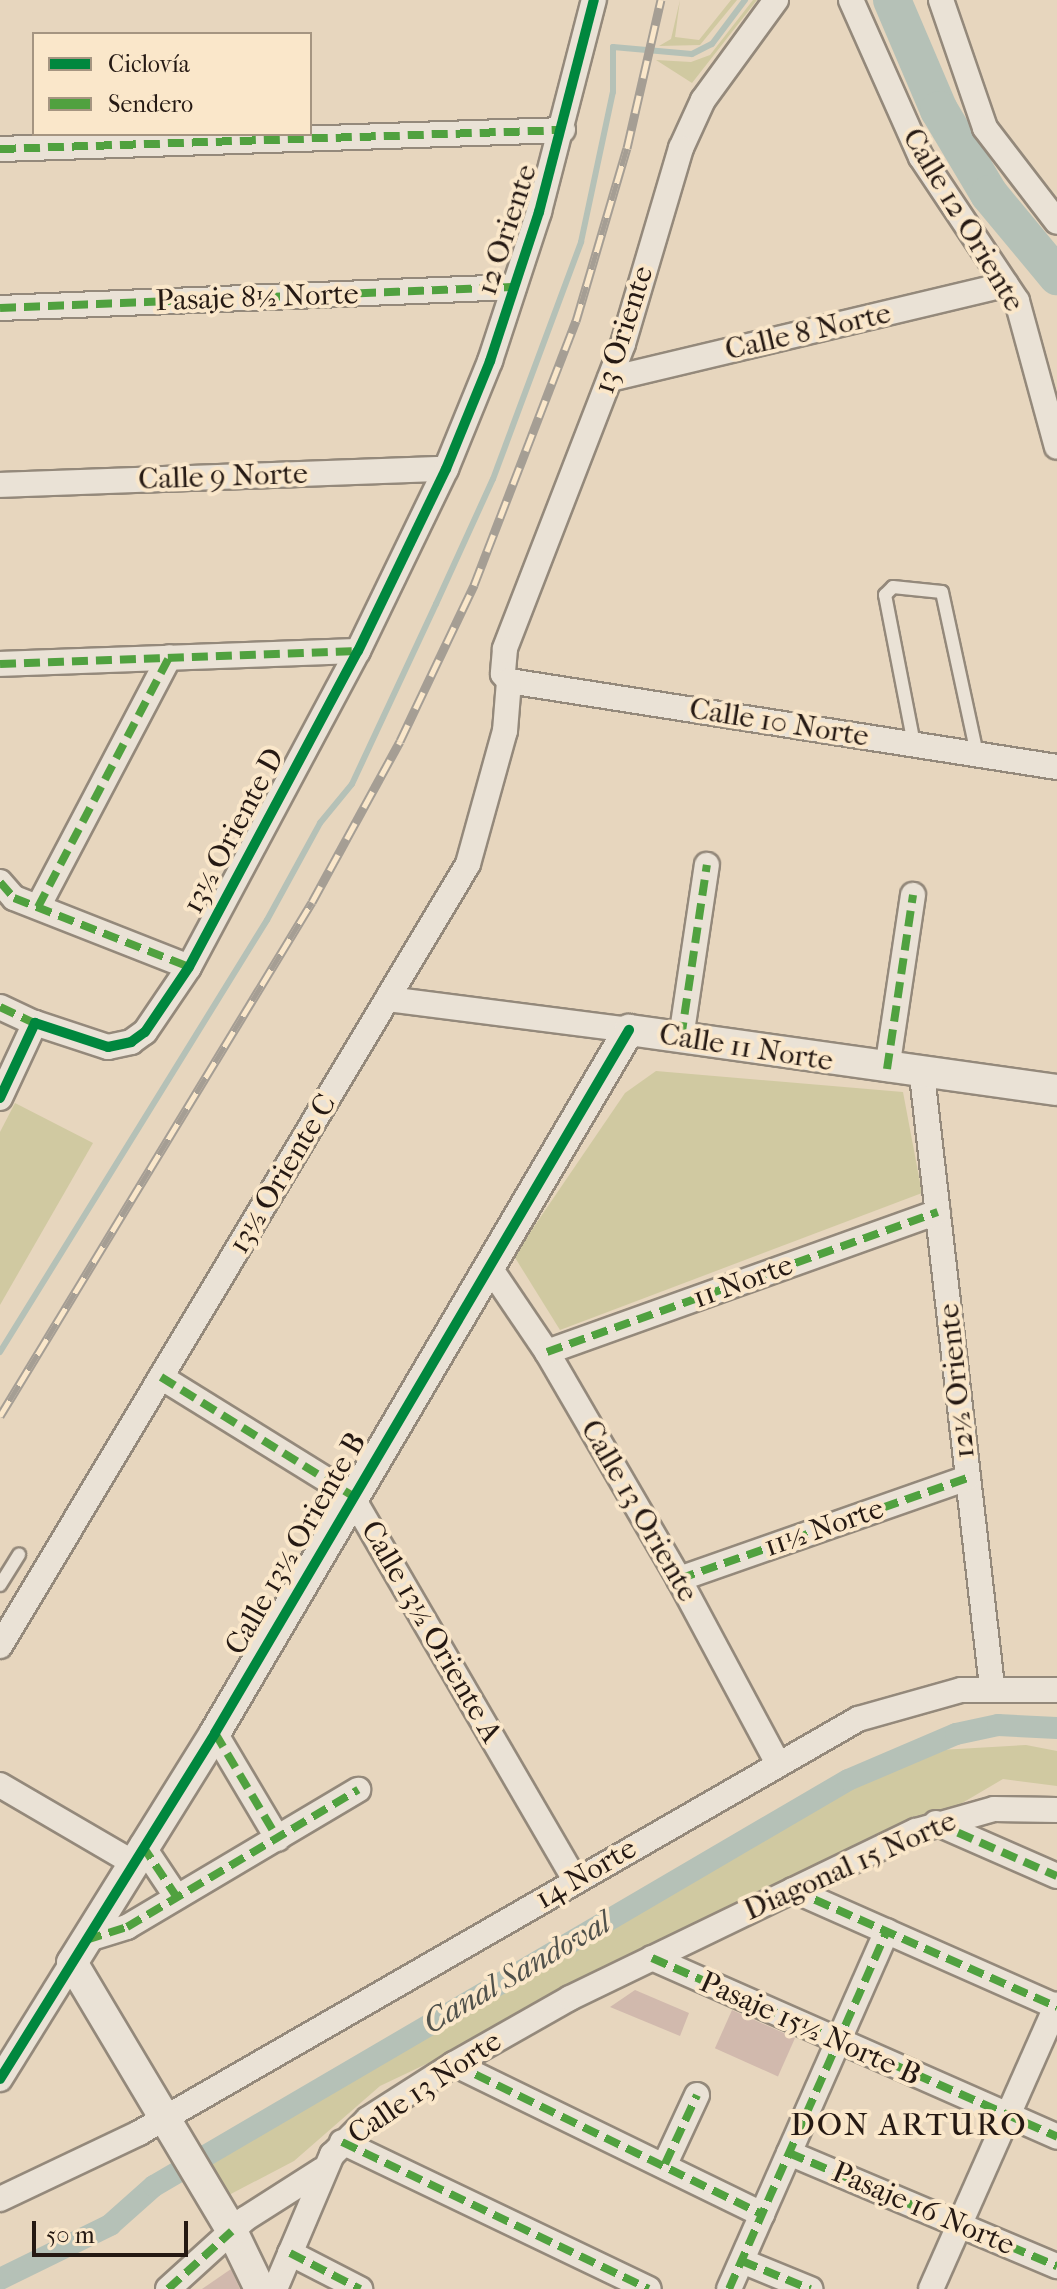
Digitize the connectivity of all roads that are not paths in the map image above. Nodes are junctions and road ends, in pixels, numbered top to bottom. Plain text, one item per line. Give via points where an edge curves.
1 (594, 0) edge
2 (776, 0) edge
3 (851, 0) edge
4 (941, 0) edge
5 (563, 130) junction
6 (0, 149) edge
7 (1057, 222) edge
8 (1006, 285) junction
9 (514, 287) junction
10 (0, 308) edge
11 (610, 379) junction
12 (1057, 447) edge
13 (446, 469) junction
14 (0, 485) edge
15 (358, 651) junction
16 (169, 657) junction
17 (0, 664) edge
18 (506, 678) junction
19 (914, 744) junction
20 (977, 754) junction
21 (1057, 767) edge
22 (707, 865) dead end
23 (0, 882) edge
24 (913, 895) dead end
25 (38, 907) junction
26 (189, 967) junction
27 (388, 999) junction
28 (0, 1007) edge
29 (35, 1023) junction
30 (629, 1030) junction
31 (681, 1038) junction
32 (887, 1069) junction
33 (922, 1075) junction
34 (1057, 1090) edge
35 (0, 1098) edge
36 (938, 1212) junction
37 (488, 1265) junction
38 (547, 1352) junction
39 (161, 1377) junction
40 (968, 1478) junction
41 (351, 1495) junction
42 (19, 1555) dead end
43 (679, 1579) junction
44 (0, 1585) edge
45 (0, 1646) edge
46 (992, 1687) junction
47 (1057, 1690) edge
48 (215, 1733) junction
49 (778, 1764) junction
50 (0, 1785) edge
51 (358, 1790) dead end
52 (1057, 1810) edge
53 (936, 1823) junction
54 (278, 1839) junction
55 (137, 1854) junction
56 (1057, 1876) edge
57 (575, 1880) junction
58 (793, 1890) junction
59 (176, 1896) junction
60 (887, 1931) junction
61 (78, 1952) junction
62 (652, 1958) junction
63 (1057, 2006) edge
64 (838, 2043) junction
65 (454, 2064) junction
66 (0, 2079) edge
67 (697, 2095) dead end
68 (1008, 2115) junction
69 (151, 2126) junction
70 (1057, 2137) edge
71 (342, 2142) junction
72 (789, 2153) junction
73 (665, 2164) junction
74 (322, 2170) junction
75 (0, 2199) edge
76 (762, 2214) junction
77 (960, 2224) junction
78 (232, 2231) junction
79 (290, 2253) junction
80 (742, 2261) junction
81 (1057, 2266) edge
82 (168, 2289) edge
83 (260, 2289) edge
84 (275, 2289) edge
85 (360, 2289) edge
86 (649, 2289) edge
87 (729, 2289) edge
88 (810, 2289) edge
89 (931, 2289) edge

1 - 5 street, 12 Oriente
2 - 11 street, 13 Oriente via 691,124
3 - 8 street, Calle 12 Oriente via 921,157
4 - 7 street via 985,128
5 - 6 street
5 - 9 street, 12 Oriente
8 - 11 street, Calle 8 Norte
8 - 12 street, Calle 12 Oriente via 1017,301
9 - 10 street, Pasaje 8½ Norte
9 - 13 street, 12 Oriente
11 - 18 street, 13 Oriente via 505,649
13 - 14 street, Calle 9 Norte
13 - 15 street, 13½ Oriente D
15 - 16 street
15 - 26 street, 13½ Oriente D
16 - 17 street
16 - 25 street
18 - 19 street, Calle 10 Norte
18 - 27 street, 13½ Oriente C via 505,731 477,845
19 - 20 street, Calle 10 Norte
19 - 20 lane via 885,595 893,587 942,592
20 - 21 street, Calle 10 Norte
22 - 31 street
23 - 25 street via 14,898
24 - 32 street
25 - 26 street
26 - 29 street, 13½ Oriente D via 145,1032 120,1046 108,1047
27 - 30 street, Calle 11 Norte
27 - 39 street, 13½ Oriente C
28 - 29 street, 13½ Oriente D
29 - 35 street
30 - 31 street, Calle 11 Norte
30 - 37 street, Calle 13½ Oriente B
31 - 32 street, Calle 11 Norte
32 - 33 street, Calle 11 Norte
33 - 34 street, Calle 11 Norte
33 - 36 street, 12½ Oriente
36 - 38 street, 11 Norte
36 - 40 street, 12½ Oriente
37 - 38 street, Calle 13 Oriente
37 - 41 street, Calle 13½ Oriente B
38 - 43 street, Calle 13 Oriente
39 - 41 street, Calle 13½ Oriente A
39 - 45 street, 13½ Oriente C
40 - 43 street, 11½ Norte
40 - 46 street, 12½ Oriente
41 - 48 street, Calle 13½ Oriente B
41 - 57 street, Calle 13½ Oriente A
42 - 44 lane
43 - 49 street, Calle 13 Oriente
46 - 47 street, 14 Norte
46 - 49 street, 14 Norte via 932,1695 880,1710
48 - 54 street
48 - 55 street, Calle 13½ Oriente B
49 - 57 street, 14 Norte
50 - 55 street
51 - 54 street
52 - 53 street, Diagonal 15 Norte via 994,1809
53 - 56 street
53 - 58 street, Diagonal 15 Norte
54 - 59 street
55 - 59 street
55 - 61 street, Calle 13½ Oriente B
57 - 69 street, 14 Norte
58 - 60 street
58 - 62 street, Diagonal 15 Norte
59 - 61 street
60 - 63 street
60 - 64 street
61 - 66 street, Calle 13½ Oriente B
61 - 69 street
62 - 64 street, Pasaje 15½ Norte B
62 - 65 street, Calle 13 Norte
63 - 68 street
64 - 68 street, Pasaje 15½ Norte B
64 - 72 street
65 - 71 street, Calle 13 Norte via 368,2119
65 - 73 street
67 - 73 street
68 - 70 street, Pasaje 15½ Norte B
68 - 77 street
69 - 75 street, 14 Norte
69 - 78 street via 183,2147
71 - 74 street, Calle 13 Norte
71 - 86 street
72 - 76 street
72 - 77 street, Pasaje 16 Norte
73 - 76 street
74 - 78 street
74 - 79 street, Calle 13 Norte
76 - 80 street
77 - 81 street, Pasaje 16 Norte
77 - 89 street
78 - 82 street
78 - 83 street
79 - 84 street, Calle 13 Norte
79 - 85 street
80 - 87 street
80 - 88 street

